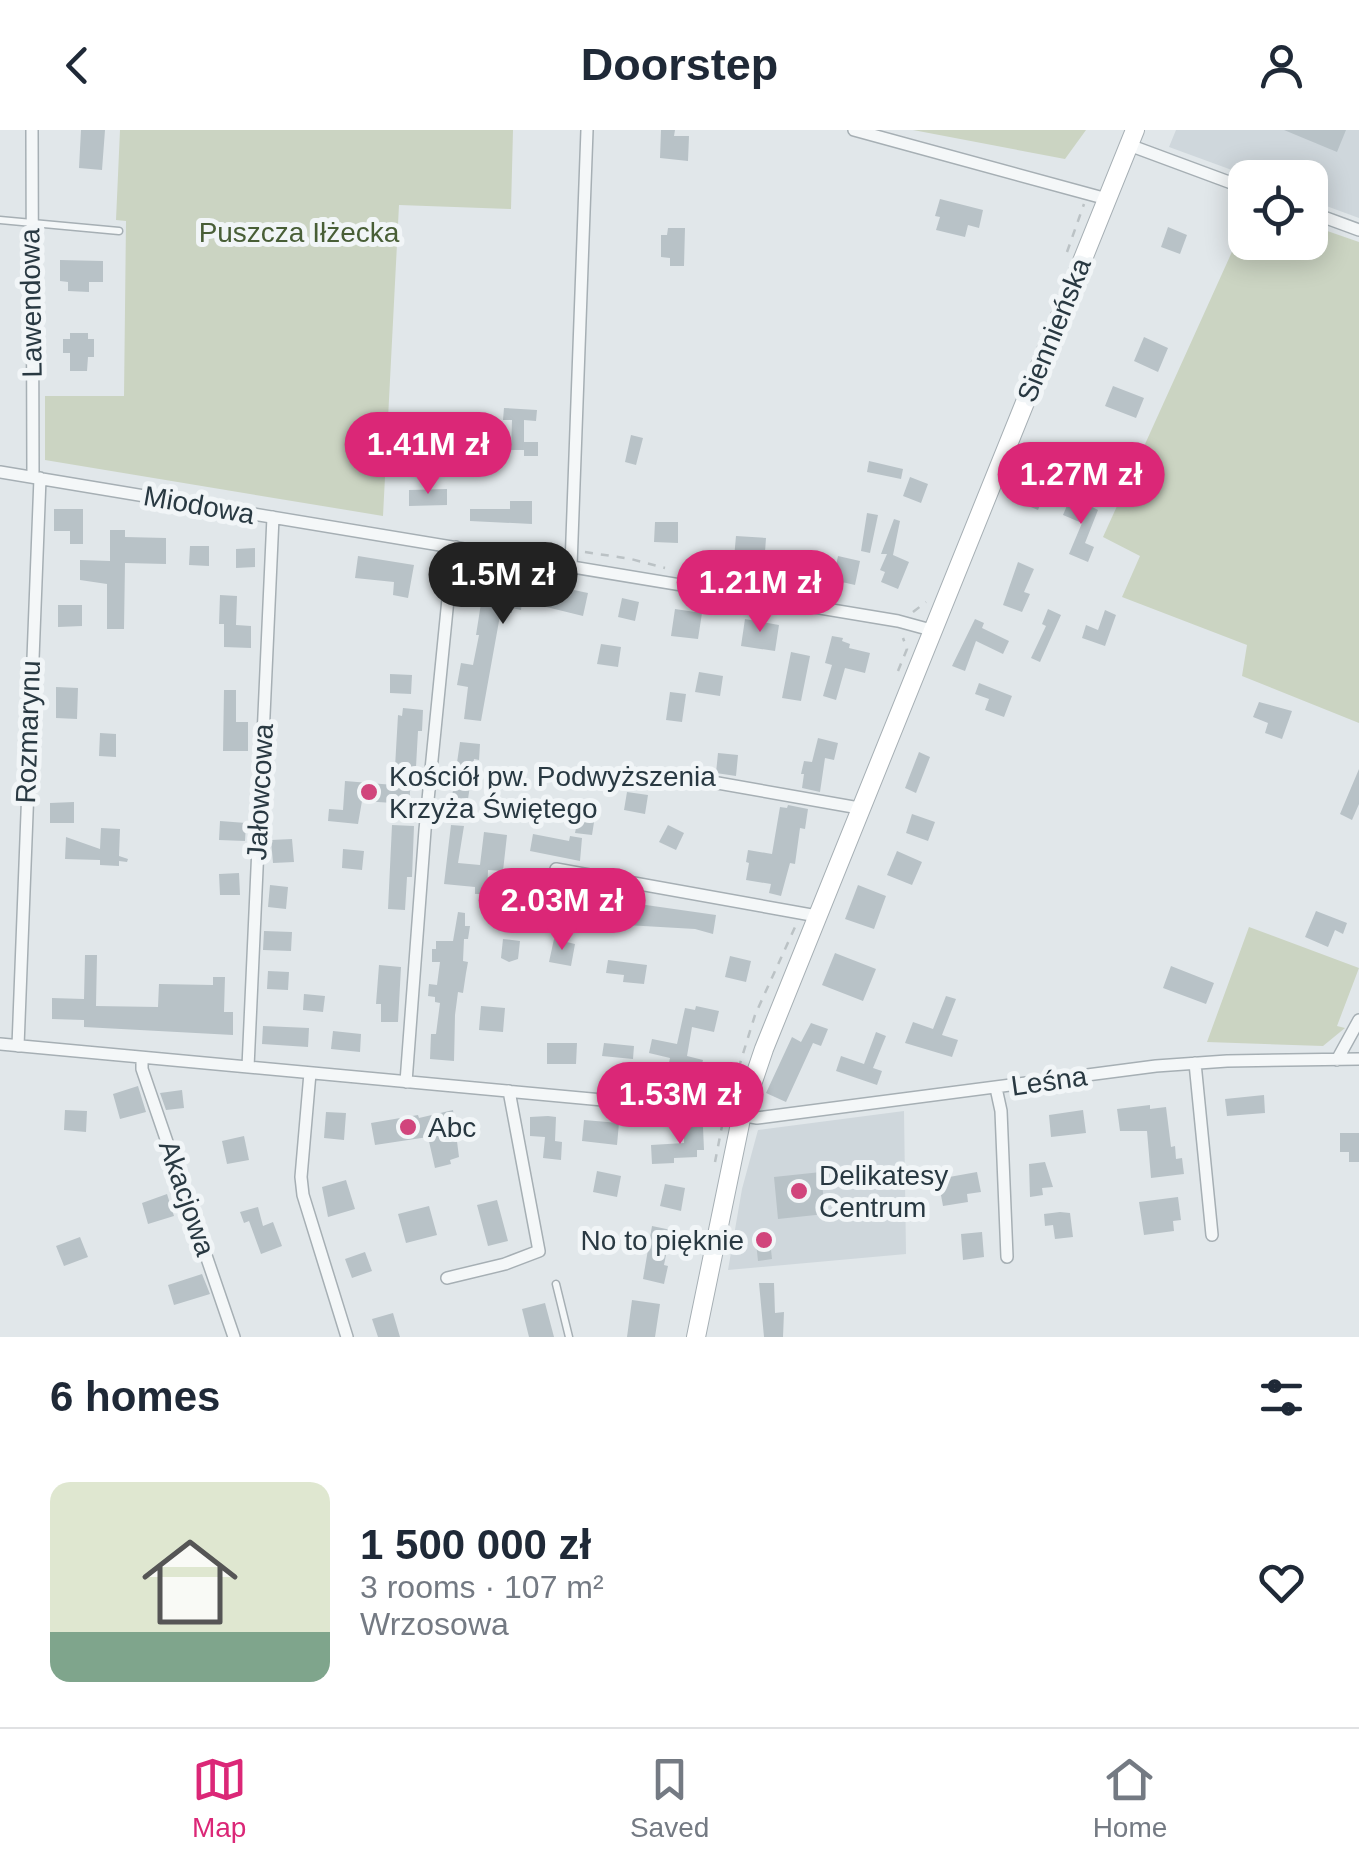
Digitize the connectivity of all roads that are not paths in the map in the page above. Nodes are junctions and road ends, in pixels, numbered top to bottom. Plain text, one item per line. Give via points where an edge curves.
1 (32, 130) edge
2 (587, 130) edge
3 (854, 130) edge
4 (1132, 138) edge
5 (1228, 180) edge
6 (1107, 199) junction
7 (1328, 219) edge
8 (0, 220) edge
9 (30, 223) junction
10 (1359, 230) edge
11 (119, 231) dead end
12 (0, 472) edge
13 (36, 478) junction
14 (272, 518) junction
15 (456, 548) junction
16 (571, 566) junction
17 (931, 630) junction
18 (678, 776) dead end
19 (859, 808) junction
20 (556, 869) dead end
21 (817, 916) junction
22 (1359, 1020) edge
23 (0, 1044) edge
24 (18, 1046) junction
25 (142, 1058) junction
26 (1337, 1060) junction
27 (1359, 1060) edge
28 (1196, 1063) junction
29 (248, 1067) junction
30 (310, 1073) junction
31 (406, 1082) junction
32 (996, 1088) junction
33 (509, 1091) junction
34 (742, 1114) junction
35 (1212, 1235) dead end
36 (1007, 1257) dead end
37 (446, 1278) dead end
38 (556, 1284) dead end
39 (234, 1337) edge
40 (347, 1337) edge
41 (569, 1337) edge
42 (696, 1337) edge

1 - 9 street, Lawendowa
2 - 16 street
3 - 6 street
4 - 5 street
4 - 6 main road, Siennieńska
6 - 17 main road, Siennieńska
7 - 10 street
8 - 9 lane
9 - 11 lane
9 - 13 street, Lawendowa
12 - 13 street, Miodowa
13 - 14 street, Miodowa
13 - 24 street, Rozmarynu
14 - 15 street, Miodowa
14 - 29 street, Jałowcowa
15 - 16 street, Miodowa
15 - 31 street
16 - 17 street, Miodowa
17 - 19 main road, Siennieńska
18 - 19 street
19 - 21 main road, Siennieńska
20 - 21 street
21 - 34 main road, Siennieńska
22 - 26 street
23 - 24 street
24 - 25 street
25 - 29 street
25 - 39 street, Akacjowa
26 - 27 street, Leśna
26 - 28 street, Leśna
28 - 32 street, Leśna
28 - 35 street
29 - 30 street
30 - 31 street
30 - 40 street via 303,1195
31 - 33 street
32 - 34 street, Leśna via 788,1116
32 - 36 street
33 - 34 street
33 - 37 street via 539,1251
34 - 42 main road, Siennieńska
38 - 41 lane

